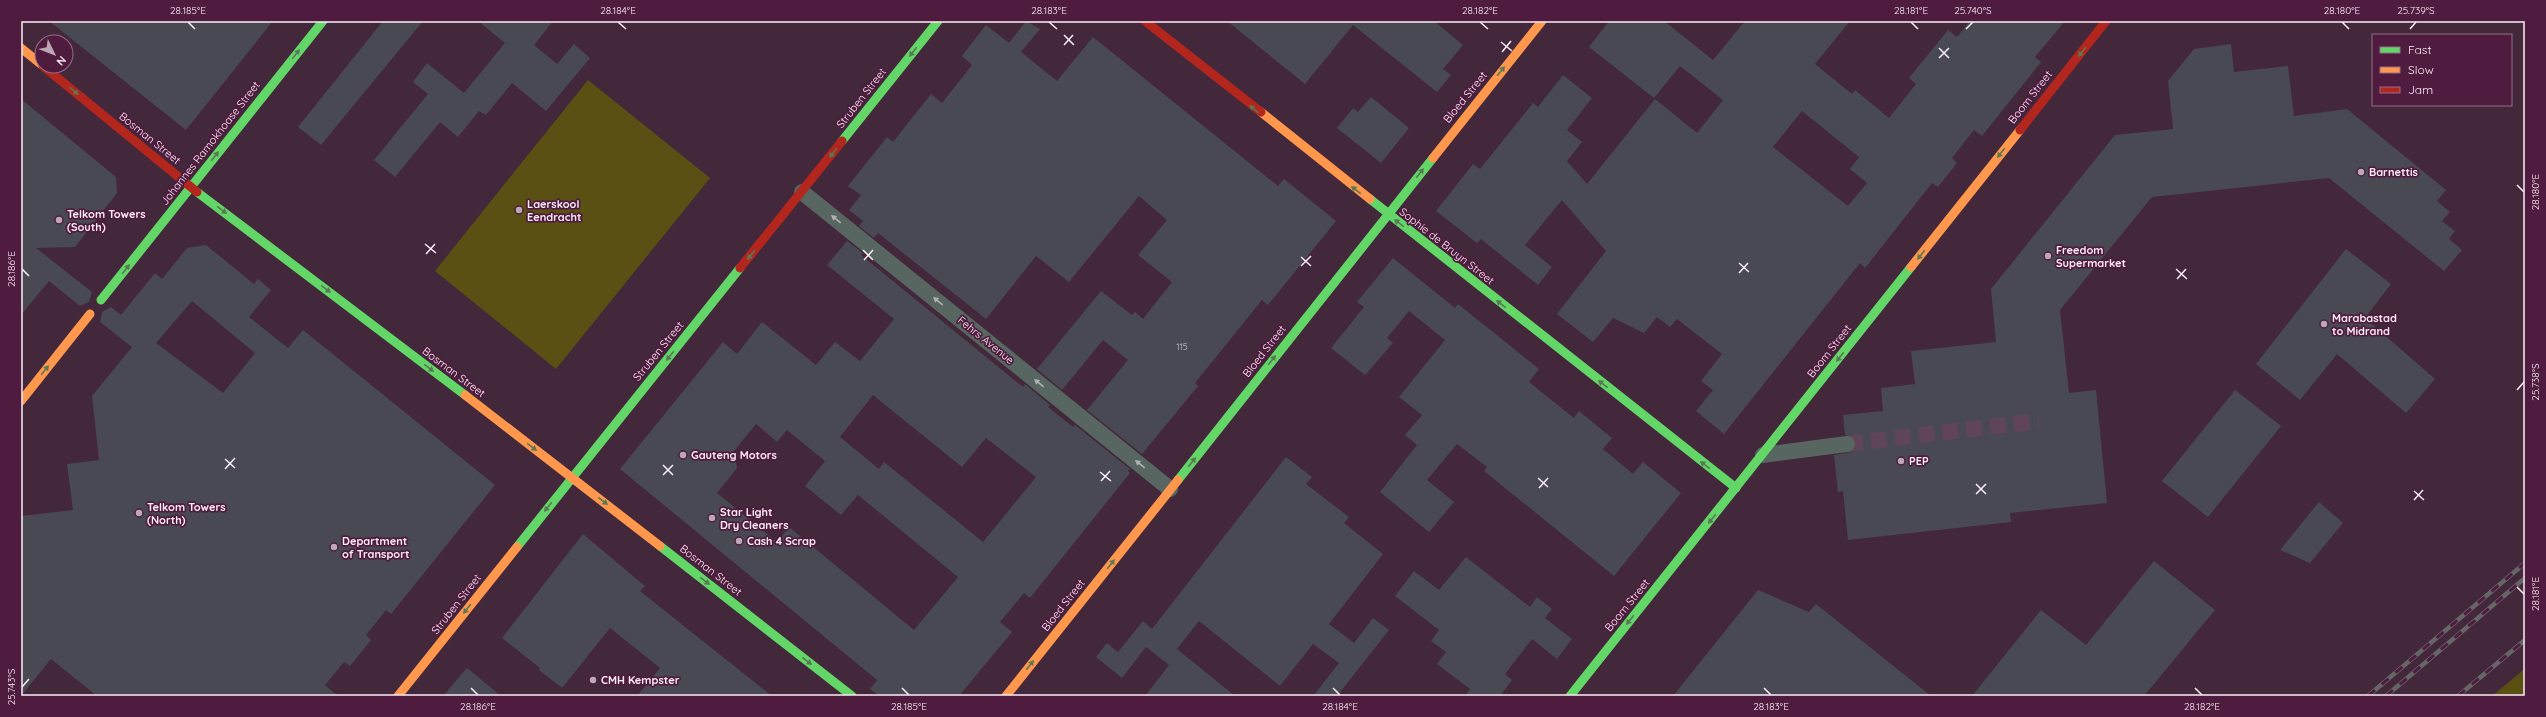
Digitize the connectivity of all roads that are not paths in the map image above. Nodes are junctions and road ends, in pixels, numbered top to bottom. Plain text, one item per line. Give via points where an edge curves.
1 (323, 21) edge
2 (938, 21) edge
3 (1145, 21) edge
4 (1542, 21) edge
5 (2106, 21) edge
6 (21, 48) edge
7 (34, 58) edge
8 (54, 74) edge
9 (191, 187) junction
10 (802, 192) junction
11 (1387, 214) junction
12 (101, 300) dead end
13 (90, 314) dead end
14 (21, 401) edge
15 (1846, 444) tunnel mouth
16 (1763, 455) junction
17 (572, 477) junction
18 (1736, 488) junction
19 (1170, 489) junction
20 (398, 696) edge
21 (852, 696) edge
22 (1006, 696) edge
23 (1570, 696) edge

9 -> 1 main road, Johannes Ramokhoase Street
2 -> 10 main road, Struben Street
11 -> 3 main road, Sophie de Bruyn Street
11 -> 4 main road, Bloed Street
5 -> 16 main road, Boom Street
6 - 7 main road, Bosman Street
8 -> 9 main road, Bosman Street
12 -> 9 main road, Johannes Ramokhoase Street
9 -> 17 main road, Bosman Street
10 -> 17 main road, Struben Street
19 -> 10 street, Fehrs Avenue
18 -> 11 main road, Sophie de Bruyn Street
19 -> 11 main road, Bloed Street
14 -> 13 main road
15 - 16 street
16 - 18 main road, Boom Street
17 -> 20 main road, Struben Street
17 -> 21 main road, Bosman Street
18 -> 23 main road, Boom Street
22 -> 19 main road, Bloed Street

